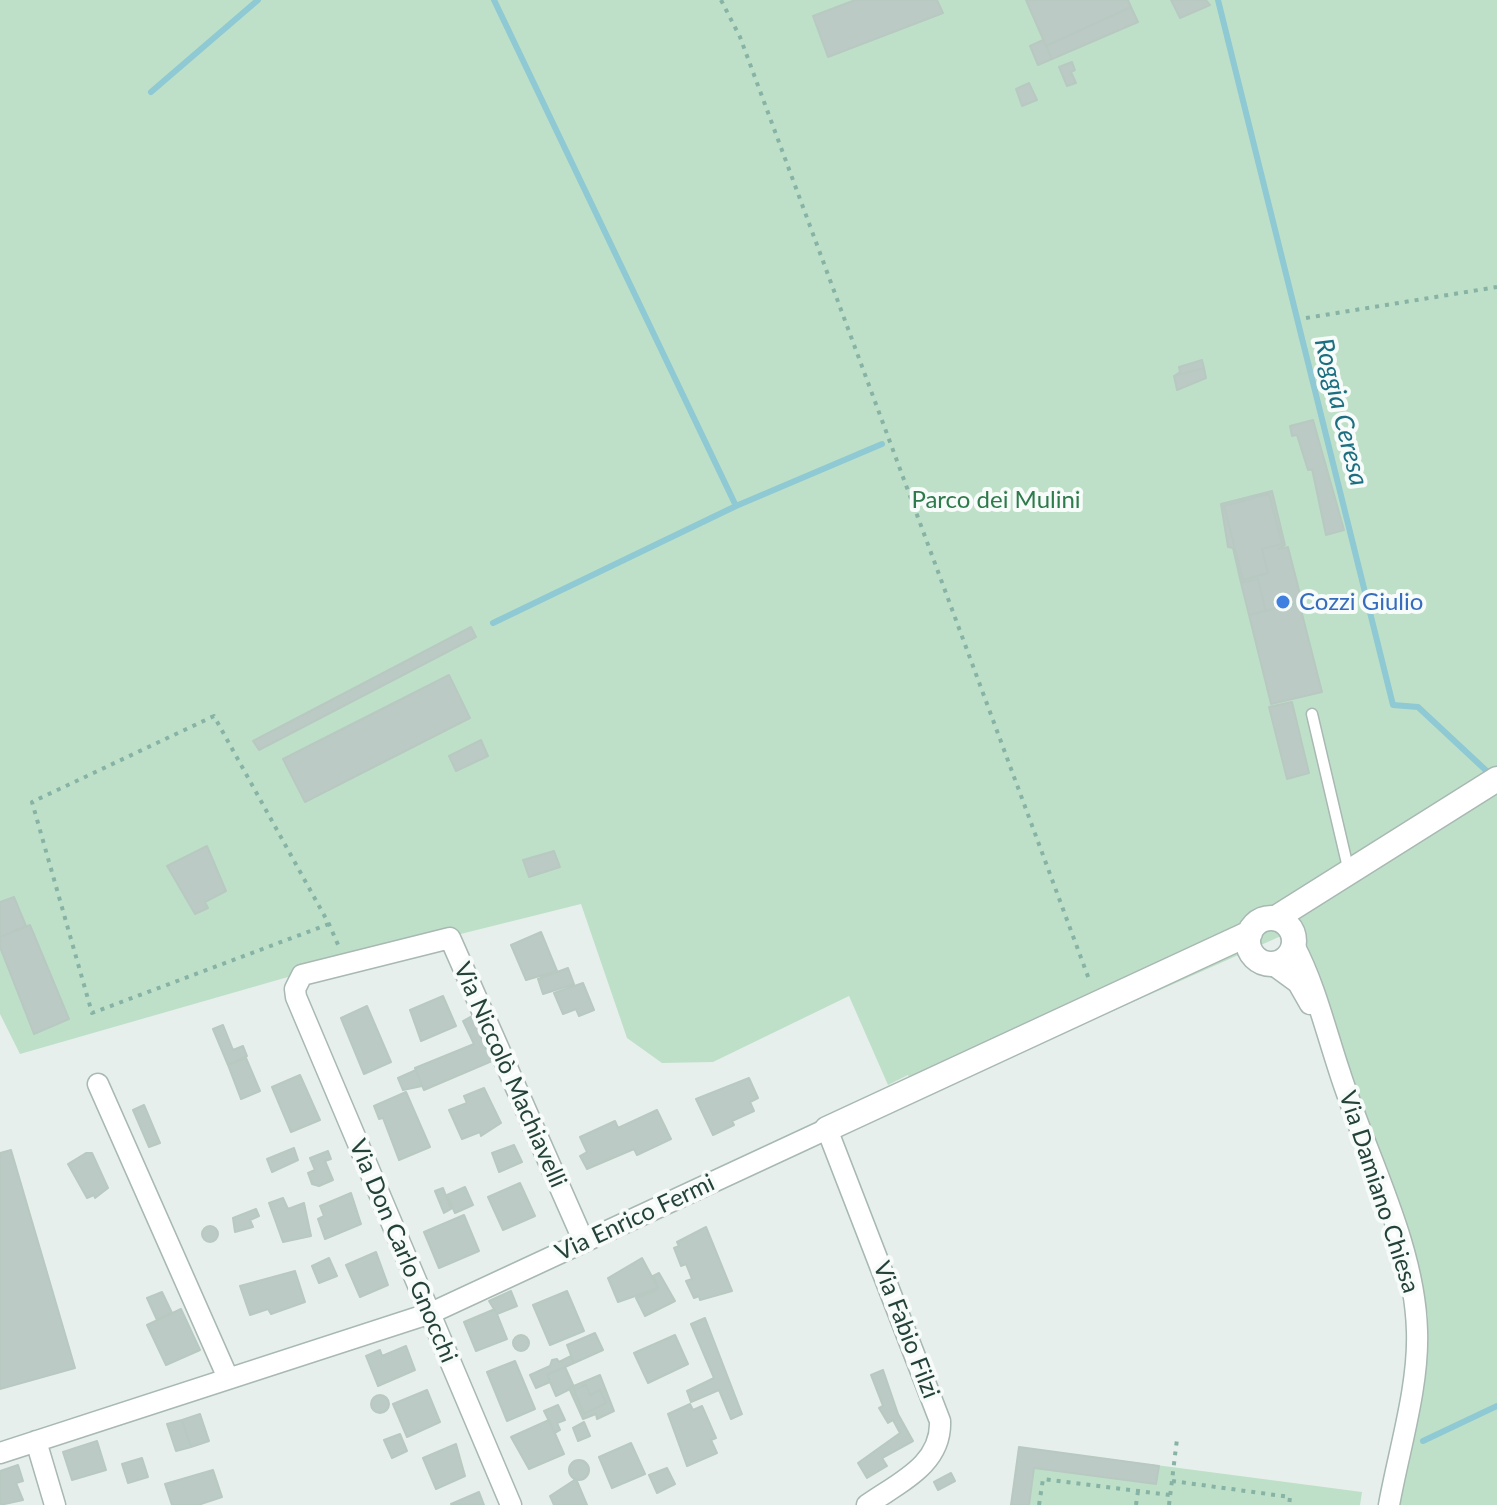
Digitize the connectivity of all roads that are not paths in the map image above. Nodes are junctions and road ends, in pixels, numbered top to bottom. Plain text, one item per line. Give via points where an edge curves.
1 (1312, 714) dead end
2 (1497, 779) edge
3 (1342, 880) junction
4 (1288, 931) junction
5 (1250, 933) junction
6 (1265, 962) junction
7 (1168, 968) junction
8 (296, 997) joint
9 (1338, 1070) junction
10 (98, 1084) dead end
11 (827, 1129) junction
12 (584, 1242) junction
13 (429, 1313) junction
14 (228, 1378) junction
15 (36, 1441) junction
16 (0, 1453) edge
17 (55, 1505) edge
18 (511, 1505) edge
19 (867, 1505) edge
20 (1389, 1505) edge

1 - 3 lane
2 - 3 street
3 - 4 street
4 - 5 street via 1257,922
4 - 6 street via 1287,958
4 - 9 street, Via Damiano Chiesa via 1319,1003
5 - 6 street via 1249,948
5 - 7 street, Via Enrico Fermi
6 - 7 street via 1202,960
6 - 9 street, Via Damiano Chiesa via 1298,983
7 - 11 street, Via Enrico Fermi
8 - 12 street, Via Niccolò Machiavelli via 302,975 450,938
8 - 13 street, Via Don Carlo Gnocchi
9 - 20 street, Via Damiano Chiesa via 1415,1298 1416,1367
10 - 14 street
11 - 12 street, Via Enrico Fermi
11 - 19 street, Via Fabio Filzi via 940,1421 938,1443 928,1462
12 - 13 street, Via Enrico Fermi
13 - 14 street, Via Enrico Fermi
13 - 18 street, Via Don Carlo Gnocchi
14 - 15 street, Via Enrico Fermi
15 - 16 street, Via Enrico Fermi
15 - 17 street

